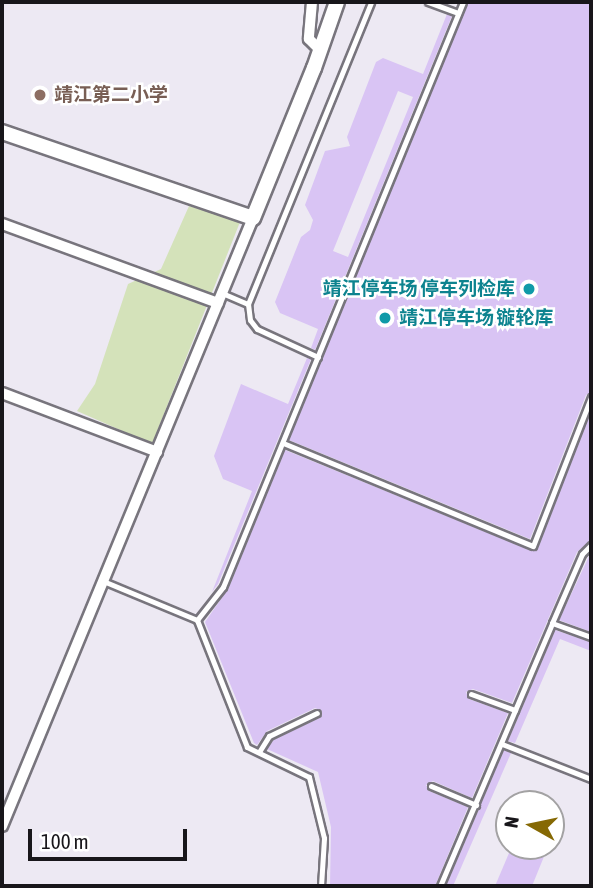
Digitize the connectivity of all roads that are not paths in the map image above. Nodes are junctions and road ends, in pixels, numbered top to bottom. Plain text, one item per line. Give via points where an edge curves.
1 (312, 2) edge
2 (337, 2) edge
3 (370, 2) edge
4 (428, 2) edge
5 (463, 2) edge
6 (458, 13) junction
7 (320, 50) junction
8 (2, 132) edge
9 (253, 218) junction
10 (2, 224) edge
11 (220, 298) junction
12 (248, 304) junction
13 (318, 357) junction
14 (2, 393) edge
15 (591, 397) edge
16 (283, 443) junction
17 (157, 452) junction
18 (591, 545) edge
19 (582, 554) junction
20 (591, 557) edge
21 (103, 581) junction
22 (197, 620) junction
23 (552, 623) junction
24 (591, 637) edge
25 (471, 694) dead end
26 (515, 710) junction
27 (317, 713) dead end
28 (502, 744) junction
29 (259, 752) junction
30 (591, 779) edge
31 (431, 786) dead end
32 (476, 805) junction
33 (2, 826) edge
34 (321, 886) edge
35 (440, 886) edge

1 - 7 street via 309,39
2 - 7 main road
3 - 12 lane
4 - 6 lane
5 - 6 lane
6 - 13 lane
7 - 9 main road
8 - 9 main road
9 - 11 street
10 - 11 street
11 - 12 lane
11 - 17 street
12 - 13 lane via 257,330
13 - 16 lane
14 - 17 street
15 - 16 lane via 533,546
16 - 22 lane via 223,587
17 - 21 street
18 - 19 lane
19 - 20 lane
19 - 23 lane
21 - 22 lane
21 - 33 street
22 - 29 lane via 247,747
23 - 24 lane
23 - 26 lane
25 - 26 lane
26 - 28 lane
27 - 29 lane via 269,736
28 - 30 lane
28 - 32 lane
29 - 34 lane via 309,777 324,838
31 - 32 lane
32 - 35 lane

